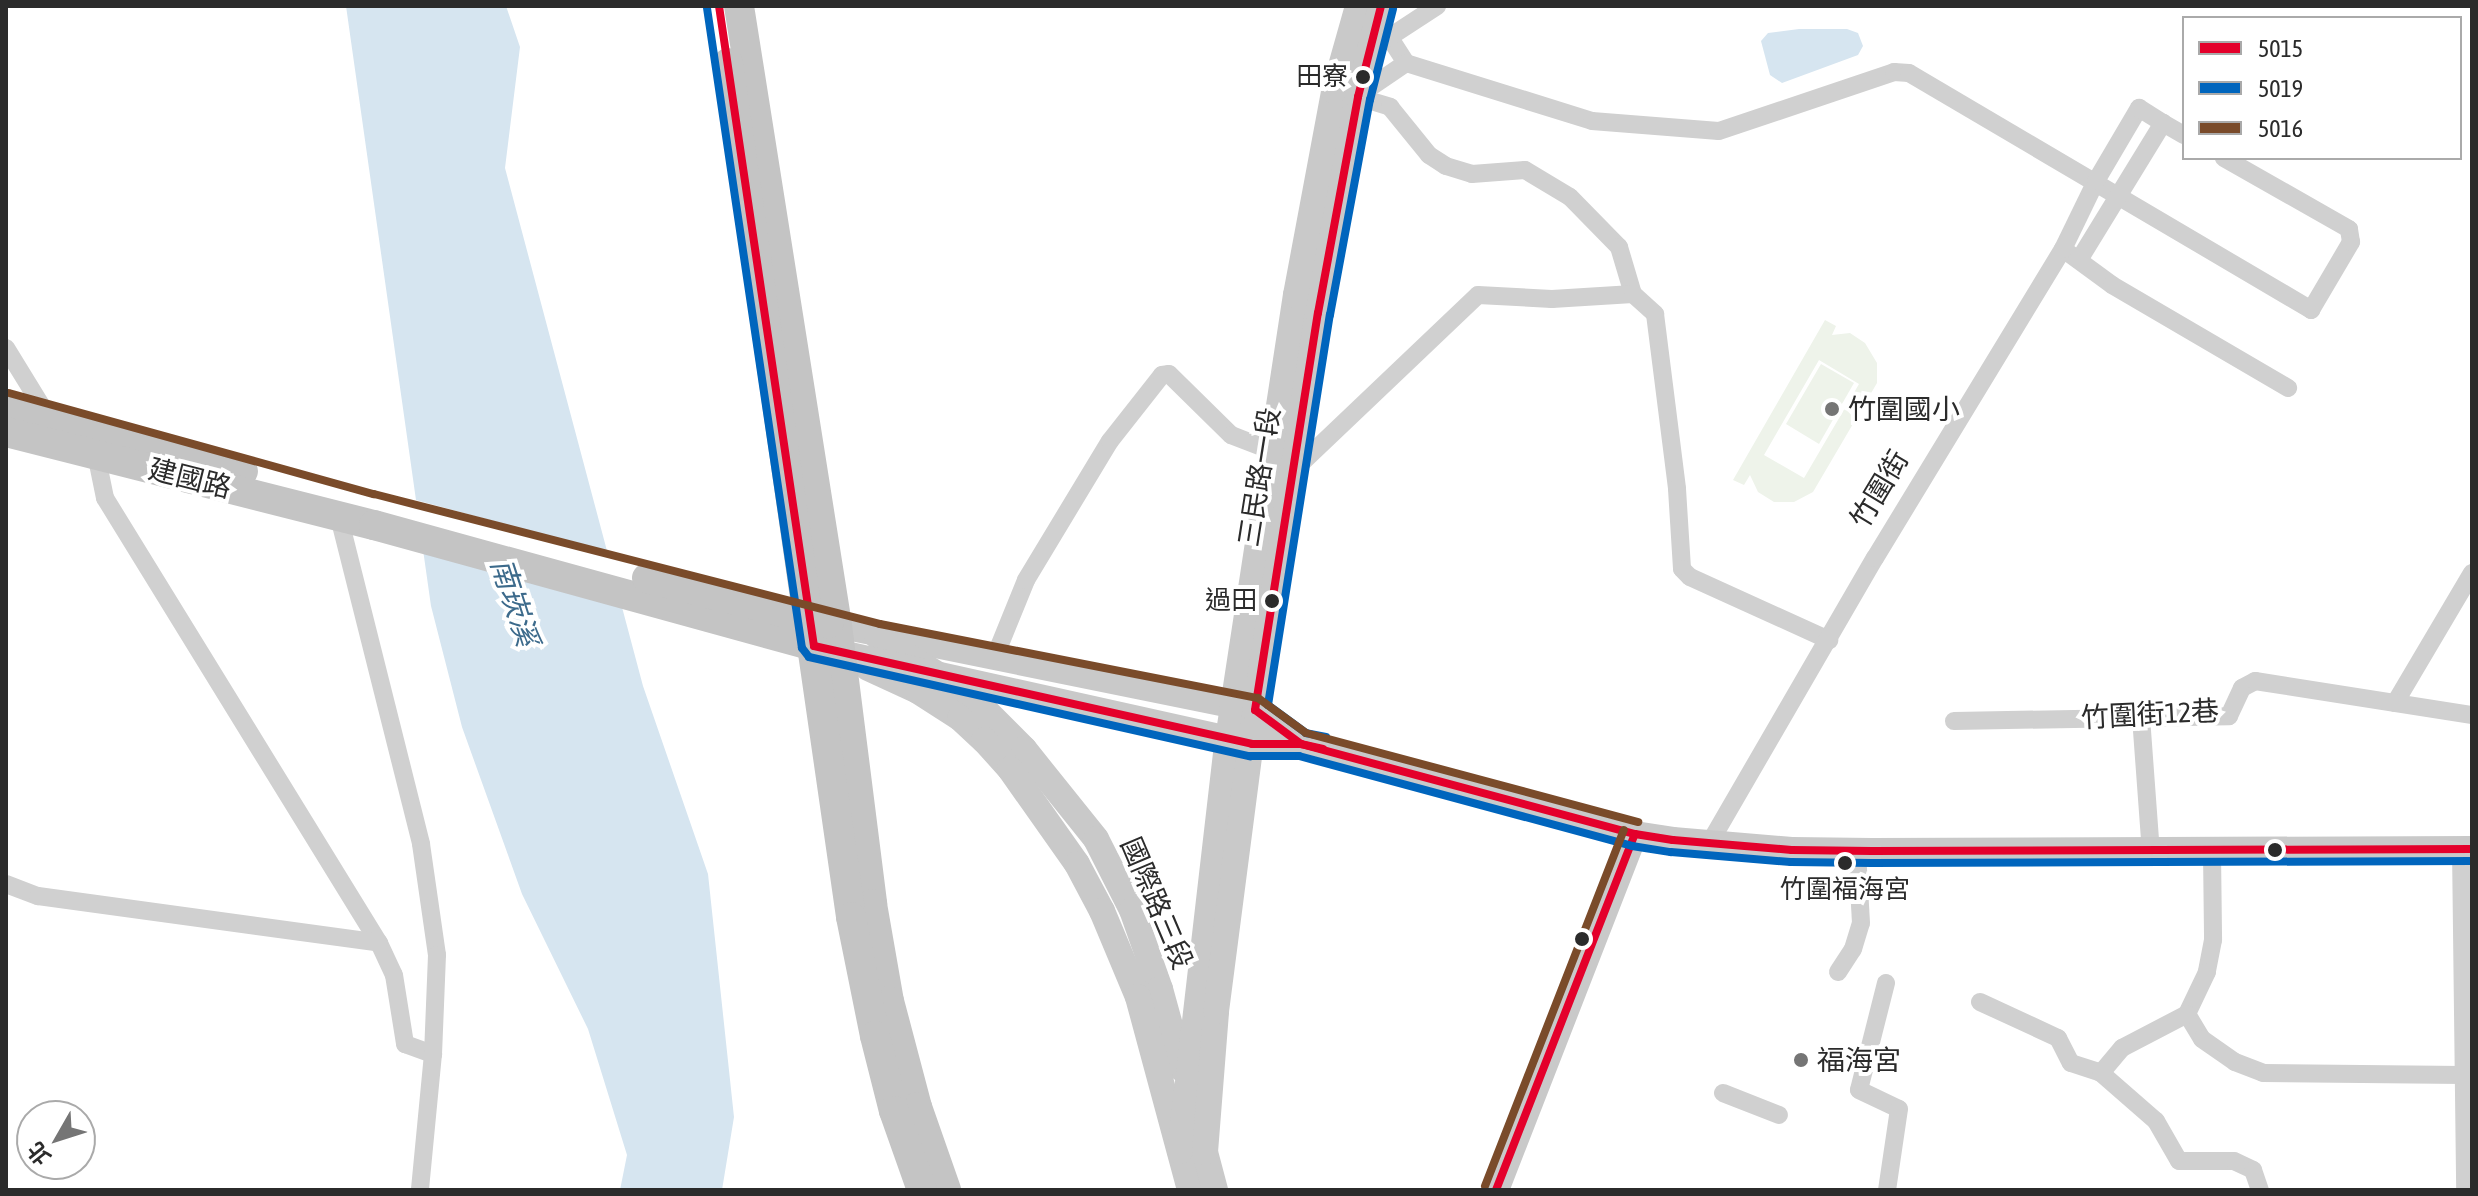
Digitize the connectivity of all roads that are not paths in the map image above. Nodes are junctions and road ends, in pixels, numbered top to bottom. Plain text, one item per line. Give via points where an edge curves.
1 (719, 6) edge
2 (739, 6) edge
3 (1437, 6) edge
4 (1375, 23) edge
5 (1406, 63) junction
6 (1346, 94) junction
7 (2163, 123) junction
8 (2182, 134) edge
9 (2228, 160) edge
10 (2096, 181) junction
11 (2120, 195) junction
12 (2063, 249) junction
13 (2079, 260) junction
14 (1633, 294) junction
15 (6, 348) edge
16 (2288, 388) dead end
17 (6, 405) edge
18 (47, 414) junction
19 (6, 432) edge
20 (81, 451) junction
21 (1272, 451) junction
22 (1292, 472) junction
23 (372, 516) junction
24 (339, 517) junction
25 (2472, 573) edge
26 (825, 636) junction
27 (877, 636) junction
28 (1829, 640) junction
29 (994, 659) junction
30 (934, 671) junction
31 (2395, 703) junction
32 (1244, 708) junction
33 (2472, 715) edge
34 (2141, 717) junction
35 (1954, 721) dead end
36 (1240, 742) junction
37 (1301, 744) junction
38 (1635, 834) junction
39 (1709, 844) junction
40 (2467, 848) edge
41 (1857, 851) junction
42 (2151, 852) junction
43 (2212, 852) junction
44 (6, 884) edge
45 (379, 943) junction
46 (1838, 972) dead end
47 (1886, 983) dead end
48 (1980, 1002) dead end
49 (2187, 1014) junction
50 (433, 1054) junction
51 (2101, 1073) junction
52 (2463, 1075) junction
53 (1186, 1084) junction
54 (1723, 1093) dead end
55 (1779, 1115) dead end
56 (1193, 1152) junction
57 (420, 1190) edge
58 (922, 1190) edge
59 (946, 1190) edge
60 (1190, 1190) edge
61 (1215, 1190) edge
62 (1496, 1190) edge
63 (1887, 1190) edge
64 (2260, 1190) edge
65 (2465, 1190) edge

1 - 26 main road
2 - 26 main road
3 - 4 street
4 - 5 street
4 - 6 street, 三民路一段
4 - 6 street, 三民路一段
5 - 6 street
5 - 10 street via 1592,121 1719,131 1894,72 1909,73
6 - 14 street via 1390,107 1429,155 1446,166 1472,174 1525,170 1570,197 1619,247
6 - 21 street, 三民路一段
6 - 22 street, 三民路一段
7 - 8 street
7 - 10 street, 竹圍街 via 2139,108
7 - 11 street
9 - 11 street via 2349,229 2351,242 2311,310
10 - 11 street
10 - 12 street, 竹圍街
11 - 13 street
12 - 13 street
12 - 28 street, 竹圍街
13 - 16 street via 2112,285
14 - 22 street via 1552,299 1478,295
14 - 28 street via 1655,314 1682,569
15 - 18 street
17 - 18 main road, 建國路
18 - 20 street
18 - 23 main road, 建國路
19 - 20 main road, 建國路
20 - 24 main road, 建國路
20 - 45 street
21 - 29 street via 1231,435 1169,374 1162,375 1110,441 1026,580
21 - 32 street, 三民路一段
22 - 32 street, 三民路一段
23 - 24 main road, 建國路
23 - 26 main road
24 - 50 street via 421,844 437,955
25 - 31 street
26 - 27 street
26 - 30 street
26 - 56 street, 國際路三段 via 960,718 1010,769 1045,816 1077,864 1121,953
26 - 58 main road via 851,917 894,1111
26 - 59 main road via 889,1001
27 - 29 street
27 - 30 street, 國際路三段
28 - 39 street, 竹圍街
29 - 32 street
30 - 36 street
30 - 53 street, 國際路三段 via 970,695 1024,749 1096,839 1132,910
31 - 33 street, 竹圍街12巷
31 - 34 street, 竹圍街12巷 via 2255,681 2242,688 2229,716
32 - 36 street, 三民路一段
32 - 37 street
34 - 35 street, 竹圍街12巷
34 - 42 street
36 - 37 street
36 - 53 street, 三民路一段
36 - 56 street, 三民路一段 via 1216,1011
37 - 38 street
38 - 39 street
38 - 62 street
39 - 41 street
40 - 43 street
40 - 52 street
41 - 42 street
41 - 46 street via 1861,923
42 - 43 street
43 - 49 street via 2213,940 2207,972
44 - 45 street via 38,896
45 - 50 street via 394,975 405,1044
47 - 63 street via 1859,1090 1899,1109
48 - 51 street via 2058,1038 2071,1063
49 - 51 street via 2122,1048
49 - 52 street via 2202,1039 2235,1062 2263,1073
50 - 57 street
51 - 64 street via 2156,1121 2179,1161 2234,1161 2253,1170
52 - 65 street
53 - 56 street, 國際路三段
54 - 55 street
56 - 60 street, 國際路三段
56 - 61 street, 國際路三段

